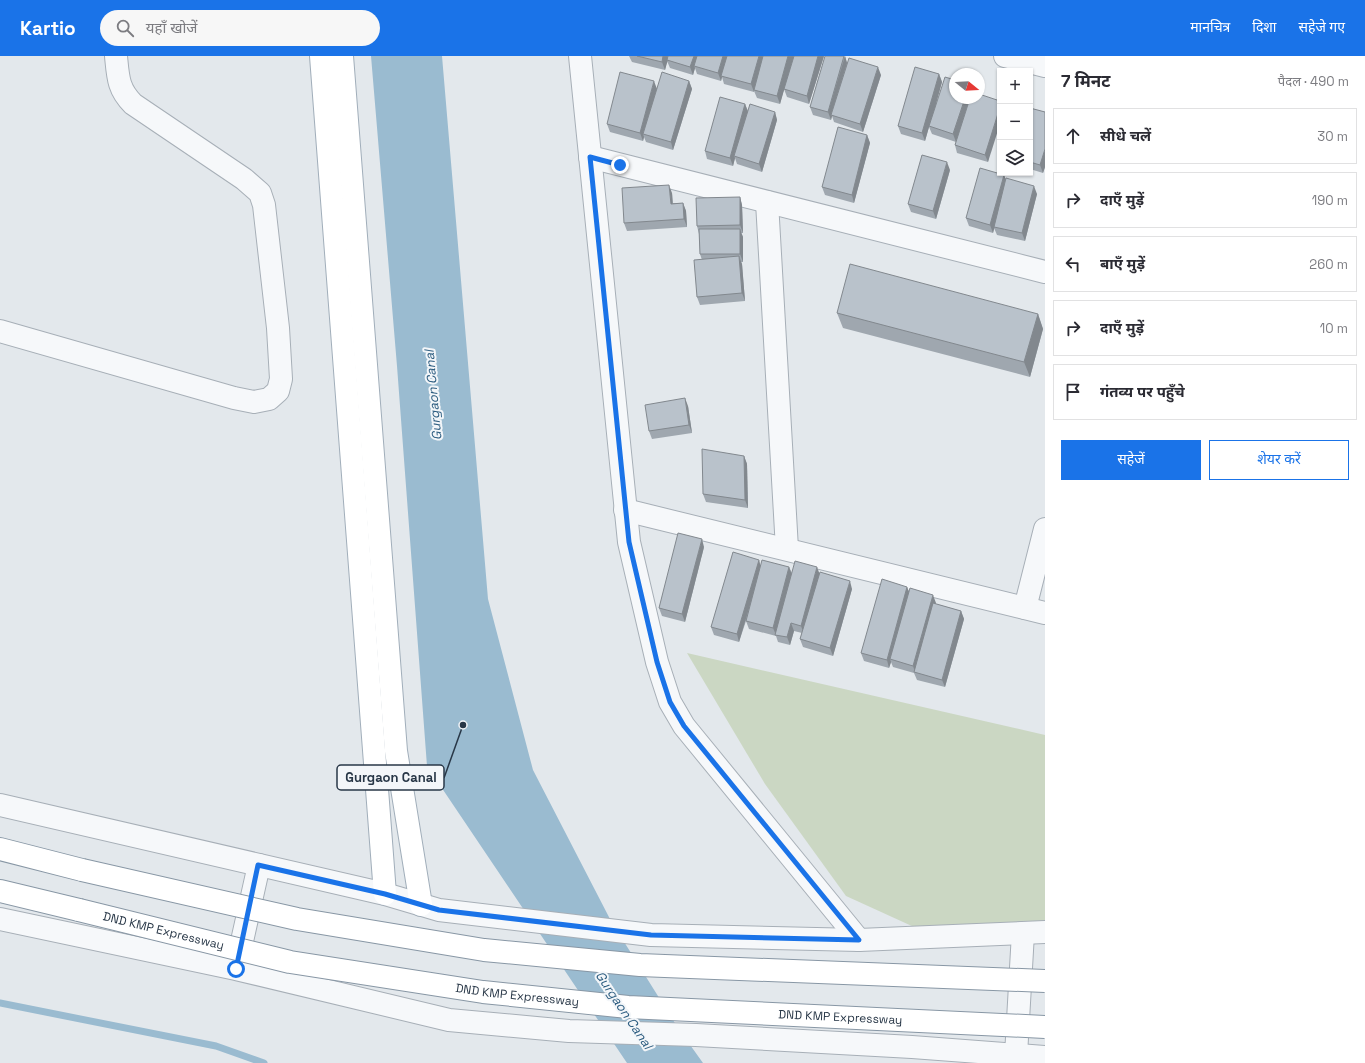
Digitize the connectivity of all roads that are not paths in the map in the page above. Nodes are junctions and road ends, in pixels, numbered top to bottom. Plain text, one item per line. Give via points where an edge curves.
1 (116, 56) edge
2 (321, 56) edge
3 (342, 56) edge
4 (580, 56) edge
5 (1004, 56) edge
6 (1045, 66) edge
7 (590, 157) junction
8 (766, 202) junction
9 (1045, 272) edge
10 (0, 331) edge
11 (626, 510) junction
12 (1045, 530) edge
13 (787, 550) junction
14 (1035, 610) edge
15 (0, 805) edge
16 (0, 849) edge
17 (258, 865) junction
18 (0, 891) edge
19 (385, 894) junction
20 (421, 905) junction
21 (0, 919) edge
22 (1045, 932) edge
23 (1024, 933) junction
24 (859, 940) junction
25 (236, 969) junction
26 (1045, 981) edge
27 (1045, 1027) edge
28 (1016, 1055) junction
29 (1045, 1057) edge

1 - 10 street via 119,84 123,94 133,104 244,179 260,193 264,205 278,328 281,379 278,391 268,399 254,402 234,398
2 - 19 main road
3 - 20 main road via 396,751
4 - 7 street
5 - 6 street
7 - 8 street
7 - 11 street
8 - 9 street
8 - 13 street
11 - 13 street
11 - 24 street via 630,550 657,662 670,702 684,726
12 - 14 street
13 - 14 street
15 - 17 street
16 - 26 main road, bridge via 297,919 484,950 640,965
17 - 19 street
17 - 25 street
18 - 27 main road, DND KMP Expressway, bridge via 290,962 483,992 628,1007
19 - 20 street
20 - 24 street via 439,910 651,935
21 - 25 street
22 - 23 street
23 - 24 street
23 - 28 street
25 - 28 street via 449,1020 586,1032 905,1046
28 - 29 street

